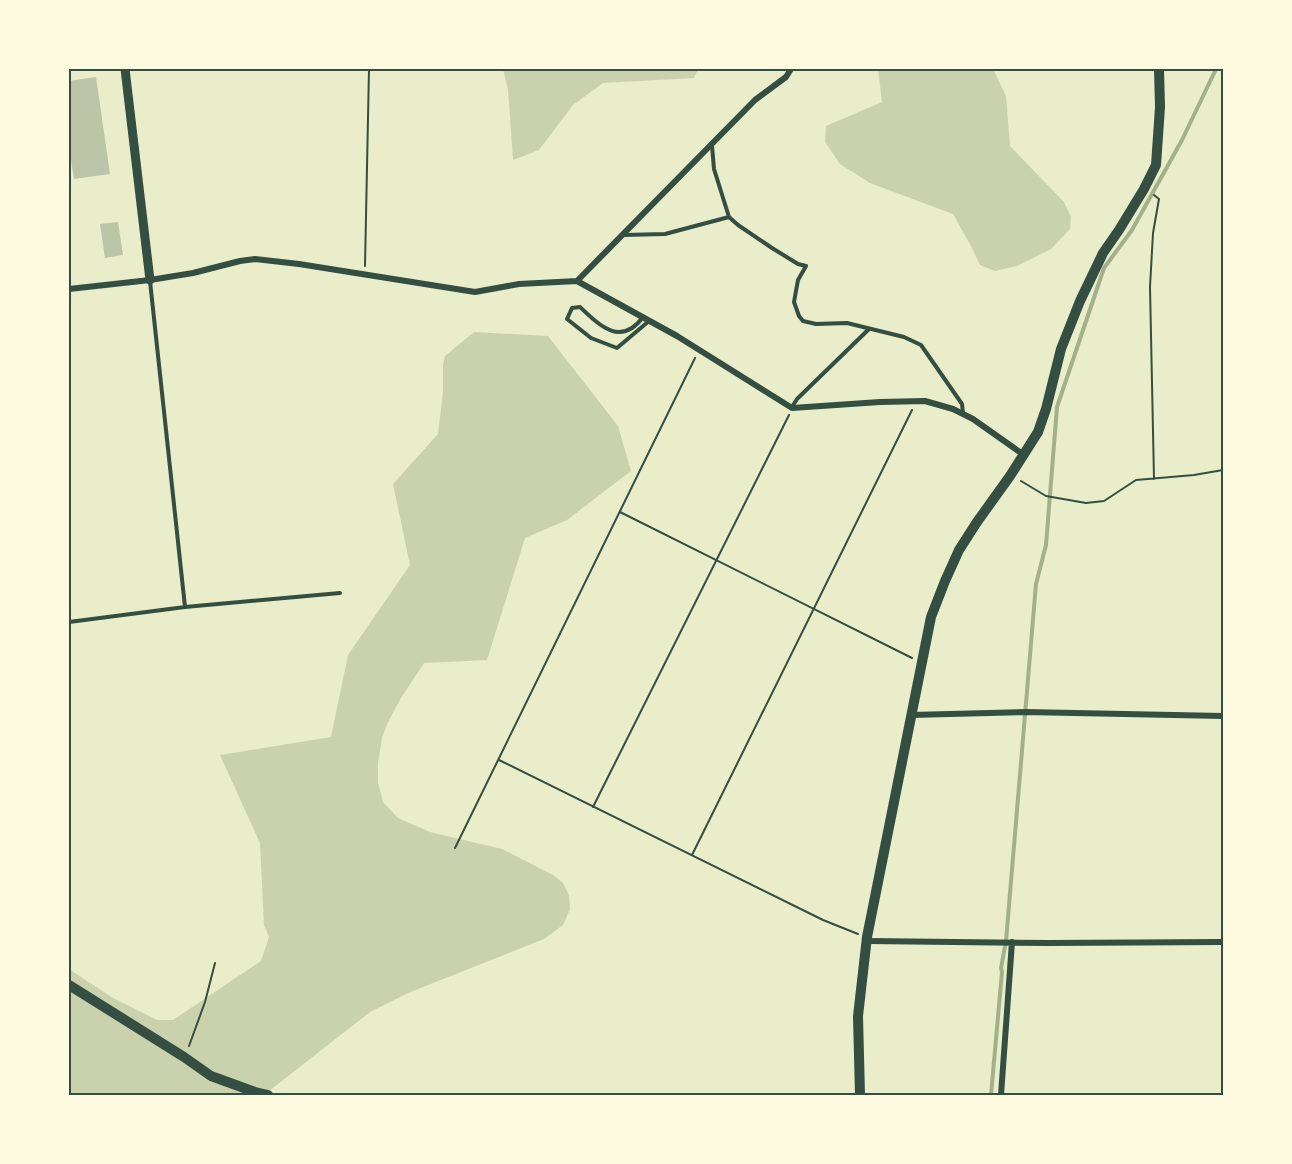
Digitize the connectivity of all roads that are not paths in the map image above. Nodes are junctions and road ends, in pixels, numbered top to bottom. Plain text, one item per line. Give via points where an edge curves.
1 (125, 69) edge
2 (791, 69) edge
3 (1159, 69) edge
4 (711, 144) junction
5 (729, 217) junction
6 (622, 235) junction
7 (150, 280) junction
8 (577, 281) junction
9 (69, 289) edge
10 (646, 318) junction
11 (869, 329) junction
12 (792, 408) junction
13 (963, 414) junction
14 (1024, 455) junction
15 (340, 593) dead end
16 (185, 607) junction
17 (69, 622) edge
18 (911, 715) junction
19 (1223, 716) edge
20 (867, 939) junction
21 (1012, 942) junction
22 (1223, 942) edge
23 (69, 985) edge
24 (268, 1095) edge
25 (860, 1095) edge
26 (1001, 1095) edge

1 - 7 street
2 - 4 street
3 - 14 main road via 1156,165 1103,253 1080,301 1060,348 1038,432
4 - 5 lane via 714,169
4 - 6 street
5 - 6 lane via 665,234
5 - 11 lane via 772,248 806,266 798,280 794,302 804,321 847,323
6 - 8 street
7 - 8 street via 255,259 475,292 519,284
7 - 9 street
7 - 16 lane
8 - 10 street
10 - 10 lane via 617,348 591,339 567,319 572,308 580,307 599,326 615,332 629,330
10 - 12 street
11 - 12 lane
11 - 13 lane via 921,345 962,404
12 - 13 street via 925,401
13 - 14 street
14 - 18 main road via 959,550 945,581 931,617
15 - 16 lane
16 - 17 lane
18 - 19 street via 1025,712
18 - 20 main road
20 - 21 street
20 - 25 main road via 858,1016
21 - 22 street
21 - 26 street
23 - 24 main road via 211,1076

